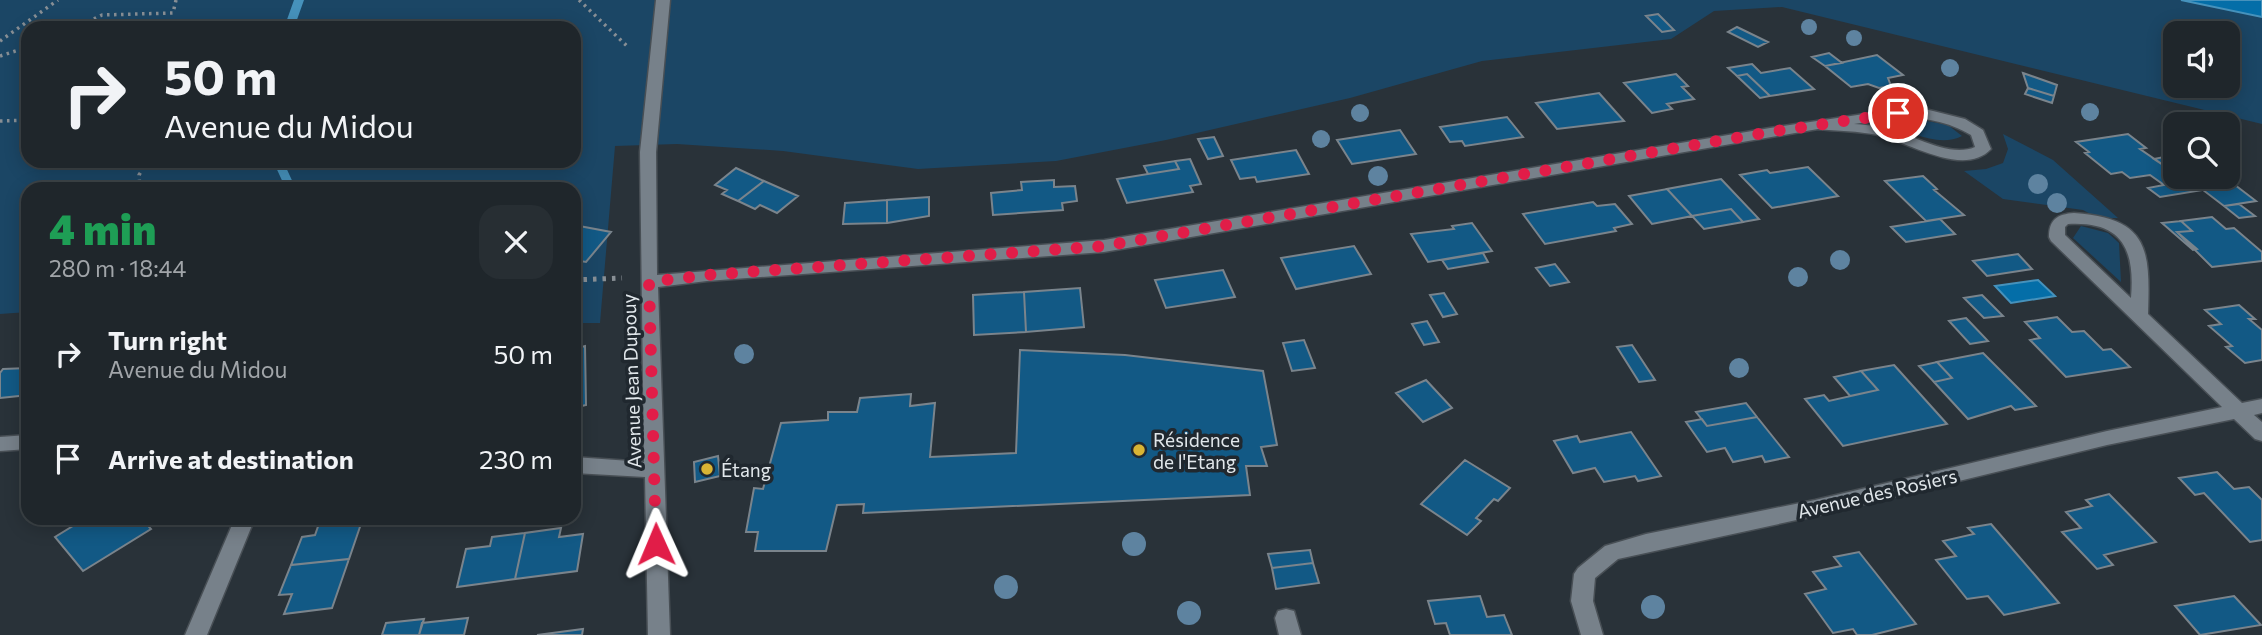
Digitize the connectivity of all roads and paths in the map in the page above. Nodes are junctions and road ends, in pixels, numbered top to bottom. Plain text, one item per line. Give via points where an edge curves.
1 (58, 0) edge
2 (176, 0) edge
3 (579, 0) edge
4 (663, 0) edge
5 (28, 21) edge
6 (90, 21) edge
7 (21, 26) edge
8 (0, 41) edge
9 (21, 49) edge
10 (0, 56) edge
11 (657, 58) junction
12 (21, 120) edge
13 (0, 121) edge
14 (1818, 125) junction
15 (649, 279) junction
16 (581, 280) edge
17 (2139, 317) junction
18 (2262, 406) edge
19 (2238, 411) junction
20 (2262, 433) edge
21 (21, 442) edge
22 (0, 444) edge
23 (581, 465) edge
24 (654, 470) junction
25 (242, 525) edge
26 (196, 635) edge
27 (659, 635) edge
28 (1592, 635) edge

1 - 5 path
2 - 6 path via 173,13 102,15
3 - 11 path via 631,49
4 - 11 street, Avenue Jean Dupouy
7 - 8 path
9 - 10 path
11 - 15 street, Avenue Jean Dupouy via 648,152
12 - 13 path
14 - 14 street via 1881,131 1925,148 1968,156 1983,149 1978,133 1960,122 1929,114 1898,113
14 - 15 street via 1104,246
15 - 16 path
15 - 24 street, Avenue Jean Dupouy
17 - 17 street via 2137,249 2121,232 2102,223 2064,219 2057,226 2057,237
17 - 19 street
18 - 19 street, Avenue des Rosiers
19 - 20 street
19 - 28 street, Avenue des Rosiers via 1612,552 1585,574 1581,601
21 - 22 street
23 - 24 street
24 - 27 street, Avenue Jean Dupouy
25 - 26 street

